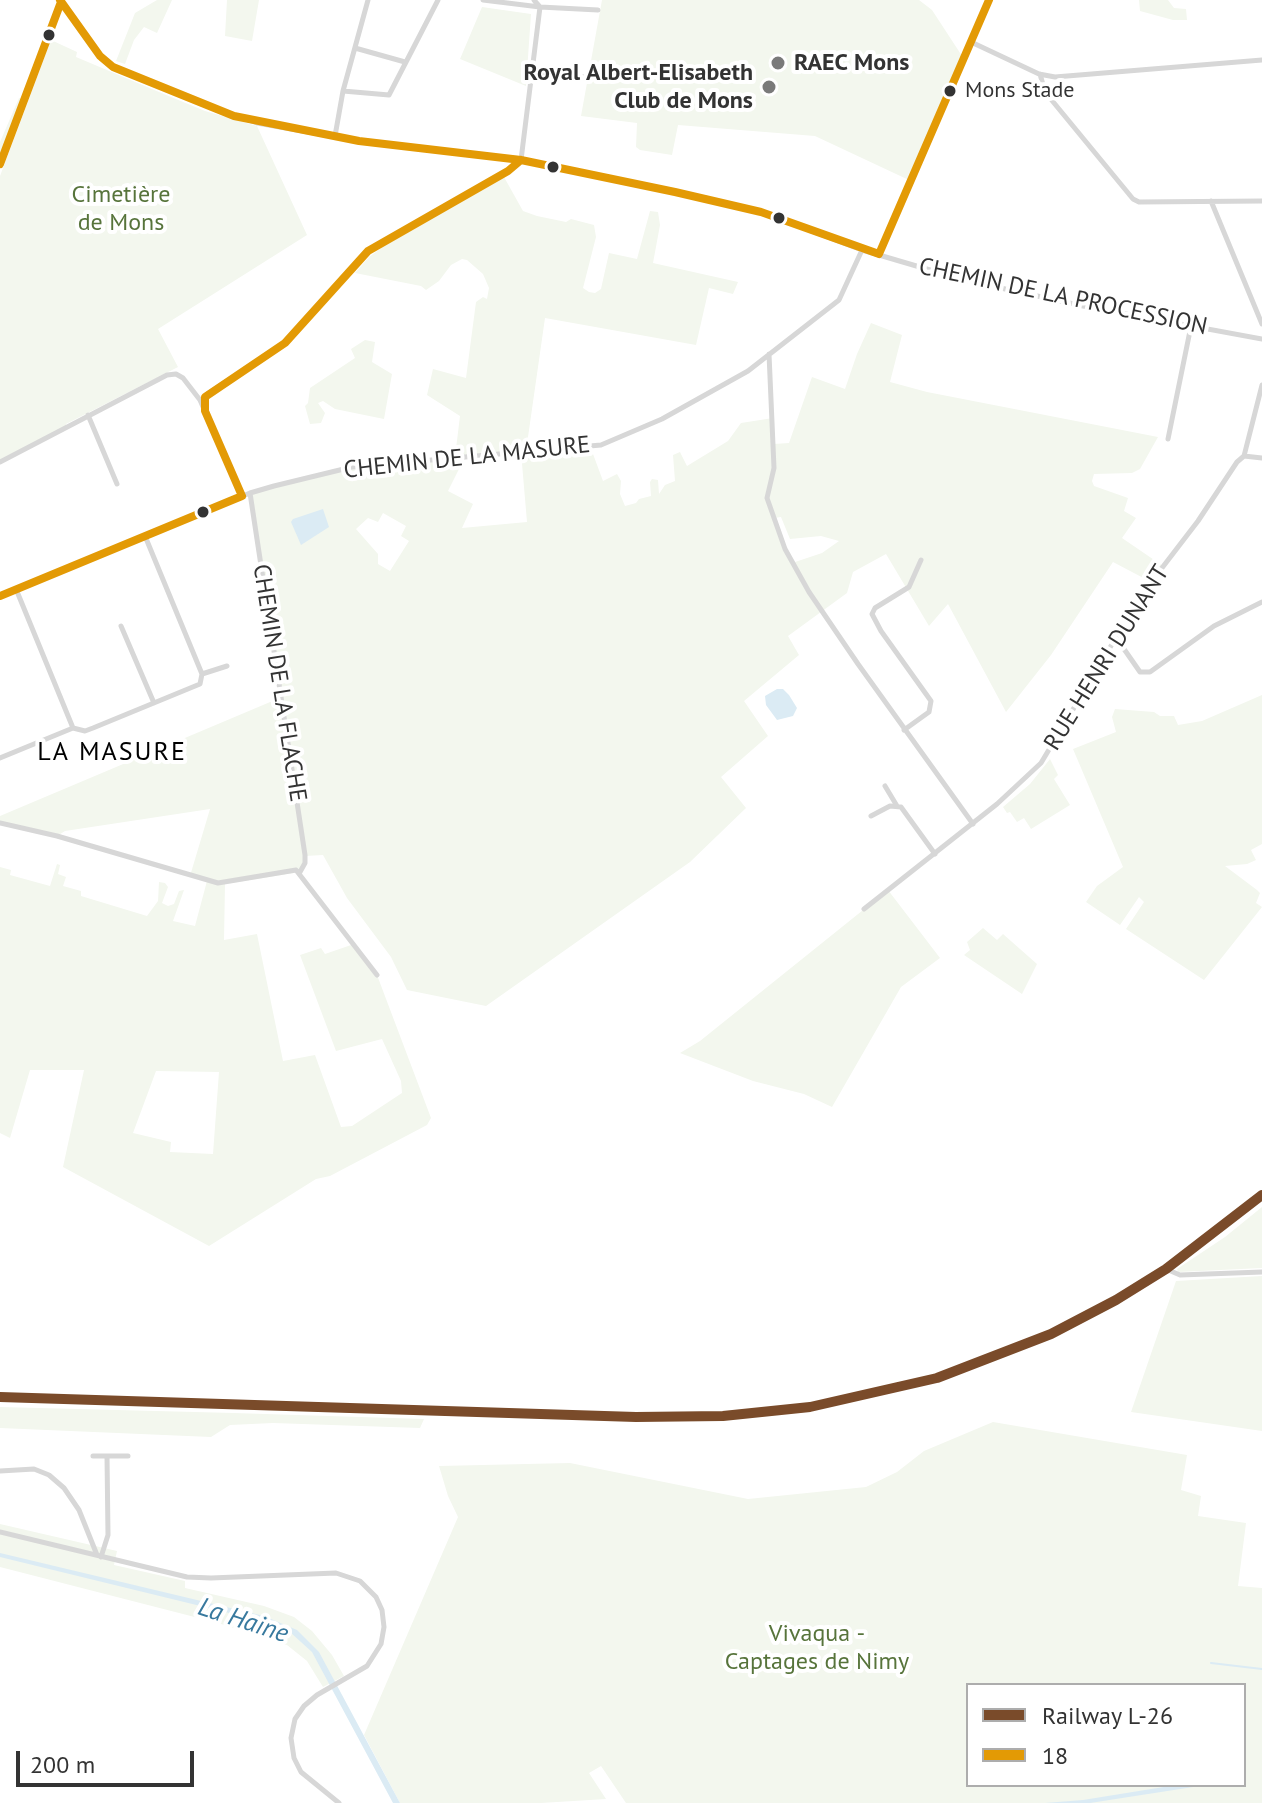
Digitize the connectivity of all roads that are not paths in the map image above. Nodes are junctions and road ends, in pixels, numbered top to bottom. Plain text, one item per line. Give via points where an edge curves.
1 (438, 0) edge
2 (483, 0) edge
3 (534, 0) edge
4 (989, 0) edge
5 (60, 1) edge
6 (365, 1) edge
7 (540, 7) junction
8 (598, 10) dead end
9 (971, 42) junction
10 (355, 48) junction
11 (1262, 60) edge
12 (405, 62) junction
13 (532, 74) junction
14 (1039, 74) junction
15 (586, 77) dead end
16 (343, 91) junction
17 (335, 136) junction
18 (521, 160) junction
19 (0, 164) edge
20 (1211, 201) junction
21 (1262, 201) edge
22 (862, 250) junction
23 (879, 254) junction
24 (1262, 324) edge
25 (1191, 326) junction
26 (1262, 339) edge
27 (769, 354) junction
28 (1262, 385) edge
29 (205, 411) junction
30 (88, 415) junction
31 (1168, 439) dead end
32 (1244, 456) junction
33 (1262, 458) edge
34 (0, 462) edge
35 (117, 484) dead end
36 (250, 493) junction
37 (242, 496) junction
38 (145, 536) junction
39 (921, 560) dead end
40 (16, 589) junction
41 (0, 596) edge
42 (1262, 602) edge
43 (121, 626) dead end
44 (1113, 642) junction
45 (227, 666) dead end
46 (202, 674) junction
47 (154, 703) junction
48 (73, 728) junction
49 (904, 730) junction
50 (0, 758) edge
51 (885, 786) dead end
52 (897, 806) junction
53 (871, 816) dead end
54 (0, 823) edge
55 (973, 824) junction
56 (935, 854) junction
57 (300, 872) junction
58 (864, 909) dead end
59 (377, 975) dead end
60 (1166, 1269) dead end
61 (1262, 1272) edge
62 (93, 1456) dead end
63 (107, 1456) junction
64 (128, 1456) dead end
65 (0, 1471) edge
66 (0, 1532) edge
67 (99, 1556) junction
68 (339, 1803) edge

1 - 12 street
2 - 7 street
3 - 7 street
4 - 9 street
5 - 17 street, CHEMIN DE LA PROCESSION via 113,67 234,116
5 - 19 street
6 - 10 street
7 - 8 street
7 - 13 street
9 - 14 street
9 - 23 street
10 - 12 street
10 - 16 street
11 - 14 street
12 - 16 street via 387,97
13 - 15 street
13 - 18 street
14 - 20 street via 1045,92 1133,199
16 - 17 street
17 - 18 street, CHEMIN DE LA PROCESSION
18 - 22 street, CHEMIN DE LA PROCESSION via 761,212
18 - 29 street via 368,251 285,343 207,394
20 - 21 street
20 - 24 street
22 - 23 street, CHEMIN DE LA PROCESSION
22 - 27 street, CHEMIN DE LA MASURE via 839,300
23 - 25 street, CHEMIN DE LA PROCESSION via 1000,288
25 - 26 street, CHEMIN DE LA PROCESSION
25 - 31 street
27 - 36 street, CHEMIN DE LA MASURE via 695,402 595,446 352,467
27 - 49 street via 774,468 769,508 796,570
28 - 32 street
29 - 30 street via 180,375 171,373
29 - 37 street
30 - 34 street
30 - 35 street
32 - 33 street
32 - 44 street, RUE HENRI DUNANT
36 - 37 street, CHEMIN DE LA MASURE
36 - 57 street, CHEMIN DE LA FLACHE via 305,855
37 - 38 street, CHEMIN DE LA MASURE
38 - 40 street, CHEMIN DE LA MASURE
38 - 46 street
39 - 49 street via 909,587 872,614 931,701 929,712
40 - 41 street, CHEMIN DE LA MASURE
40 - 48 street
42 - 44 street via 1214,626 1150,672 1140,672
43 - 47 street
44 - 55 street, RUE HENRI DUNANT via 1041,763
45 - 46 street
46 - 47 street via 200,684
47 - 48 street via 85,731
48 - 50 street
49 - 55 street
51 - 52 street
52 - 53 street
52 - 56 street
54 - 57 street via 218,883 283,870
55 - 56 street, RUE HENRI DUNANT
56 - 58 street, RUE HENRI DUNANT
57 - 59 street
60 - 61 street via 1180,1275
62 - 63 street
63 - 64 street
63 - 67 street via 108,1535
65 - 67 street via 34,1469 49,1475 79,1510
66 - 67 street
67 - 68 street via 199,1578 331,1573 367,1587 383,1615 383,1638 373,1660 299,1711 292,1729 291,1747 301,1772

